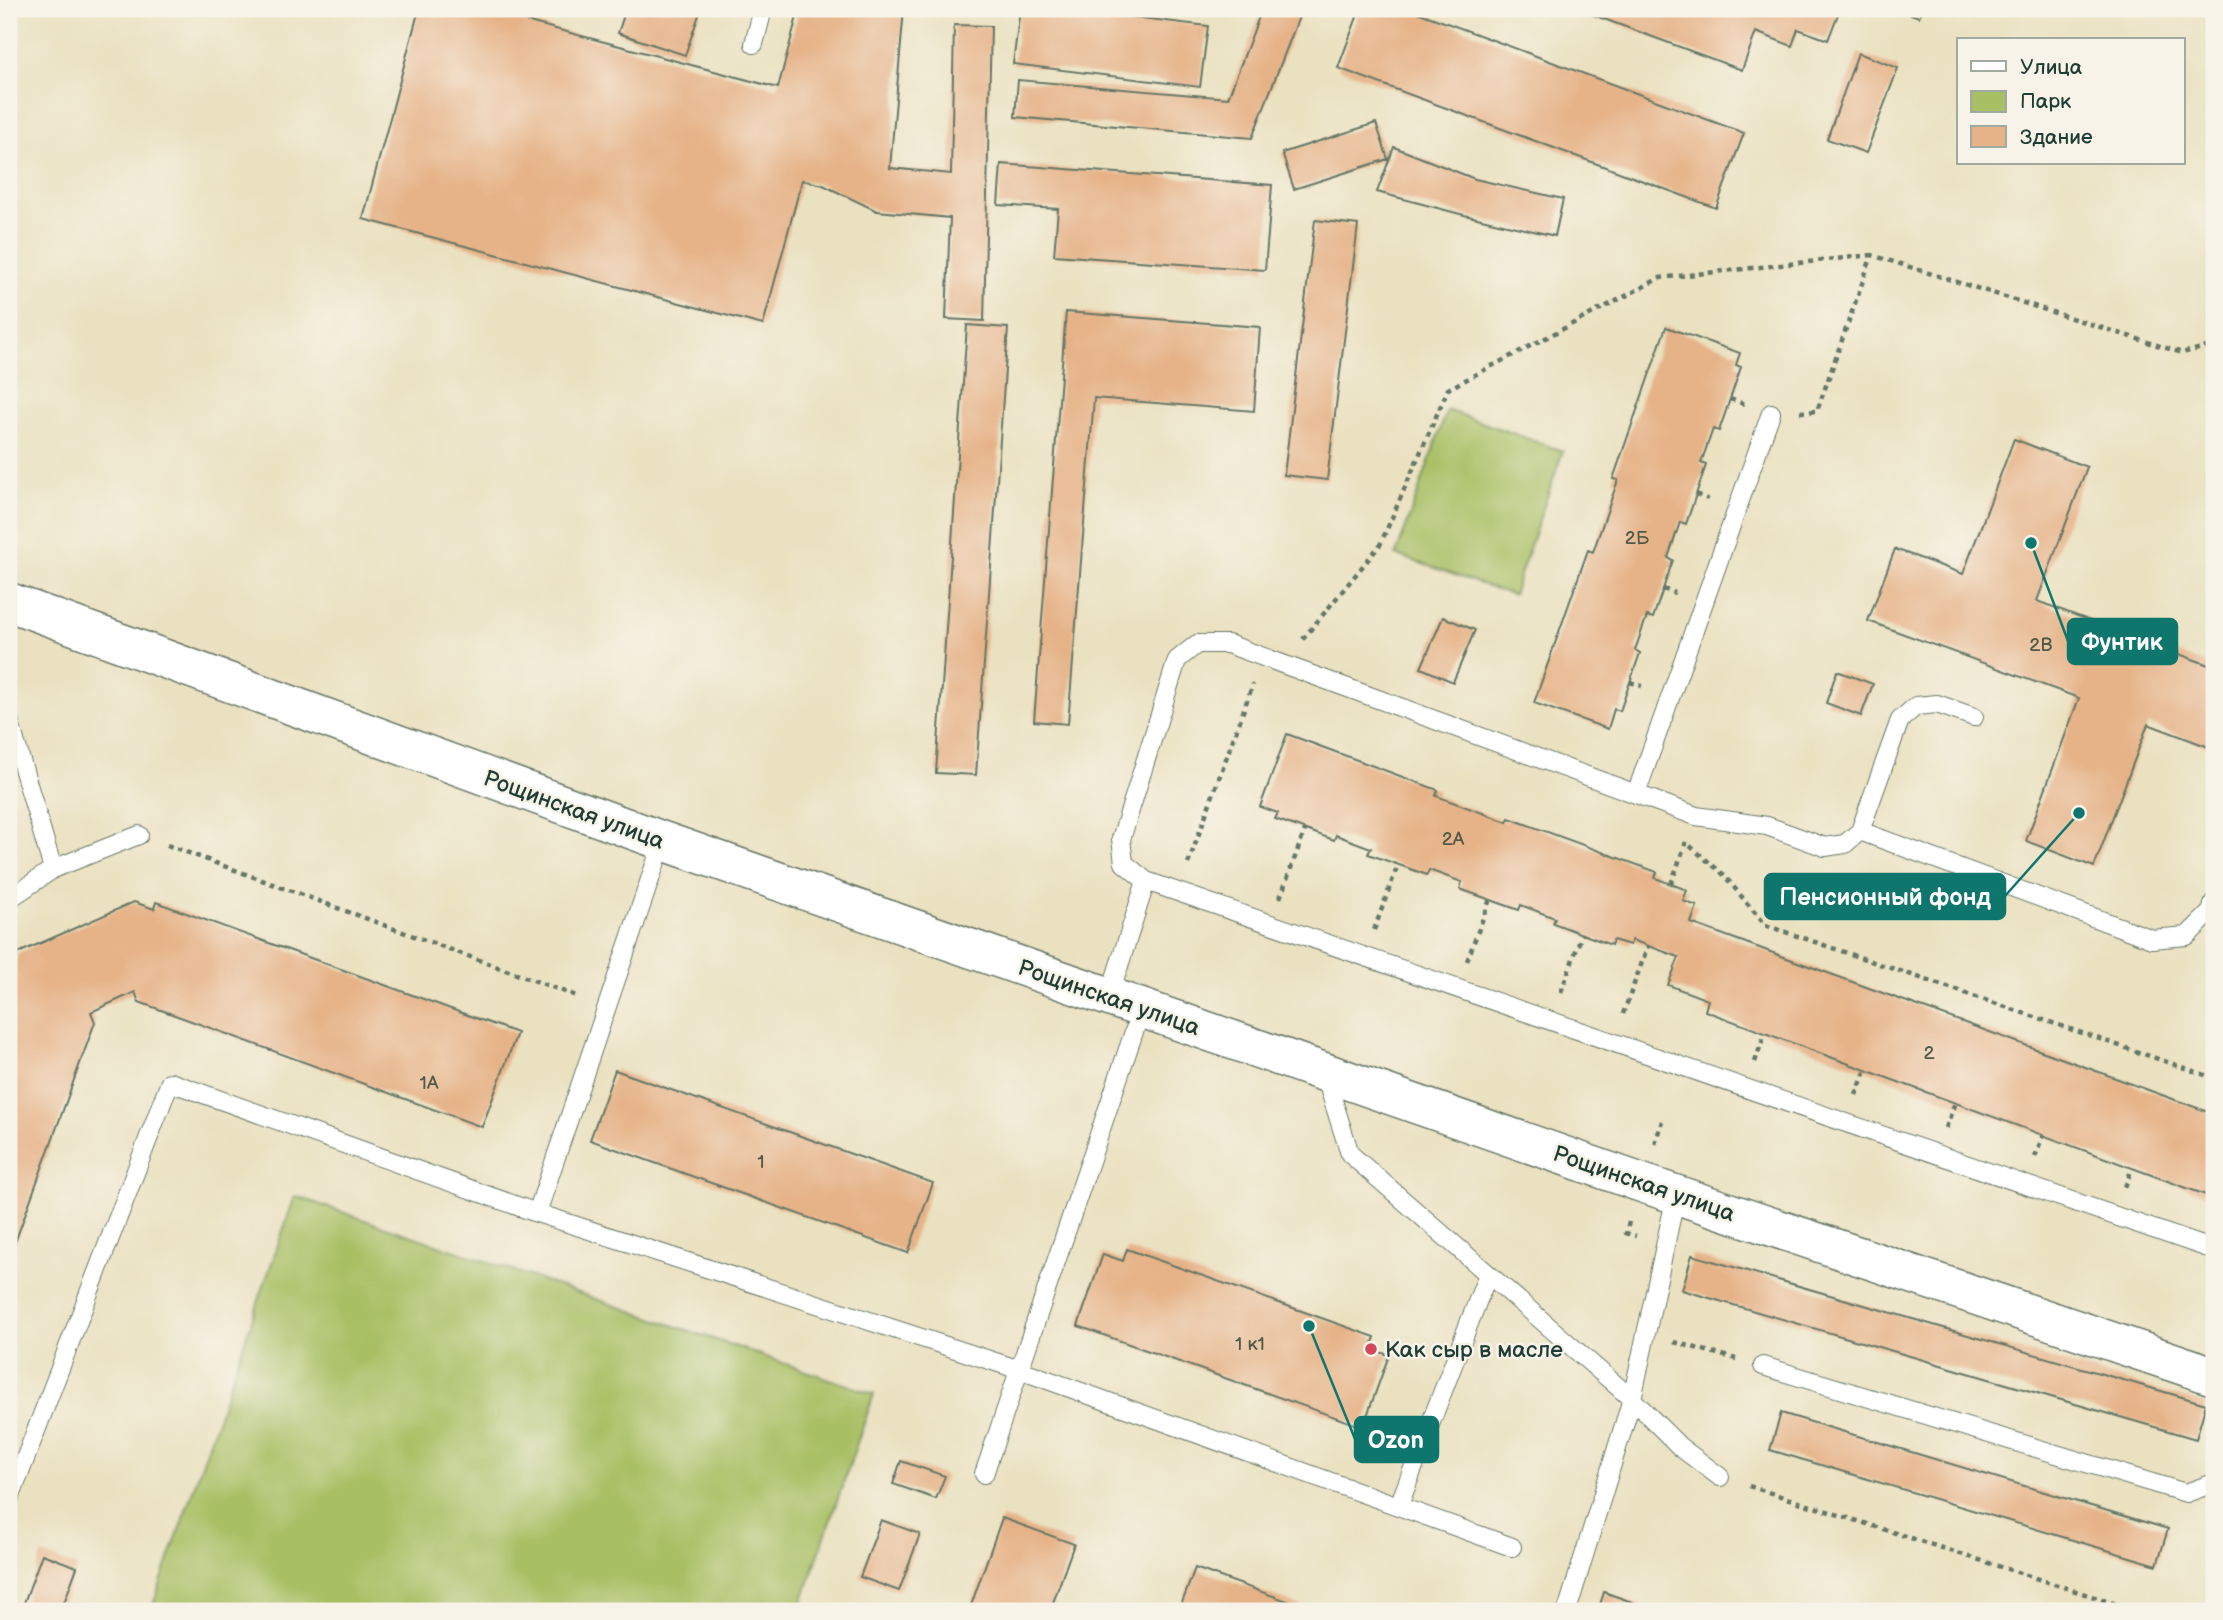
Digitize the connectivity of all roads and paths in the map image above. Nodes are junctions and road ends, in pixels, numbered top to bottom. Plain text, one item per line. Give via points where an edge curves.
1 (763, 9) edge
2 (754, 44) dead end
3 (1872, 255) junction
4 (2214, 343) edge
5 (1817, 411) dead end
6 (1770, 413) dead end
7 (10, 607) edge
8 (1263, 657) junction
9 (1283, 664) junction
10 (1974, 717) dead end
11 (9, 720) edge
12 (1636, 793) junction
13 (1696, 816) junction
14 (1305, 830) dead end
15 (1860, 831) junction
16 (139, 835) joint
17 (663, 841) junction
18 (1686, 843) junction
19 (1398, 865) dead end
20 (53, 869) junction
21 (1146, 881) junction
22 (1671, 884) dead end
23 (1177, 891) junction
24 (9, 899) edge
25 (1490, 899) dead end
26 (2214, 902) edge
27 (1270, 923) junction
28 (1582, 934) dead end
29 (1648, 946) dead end
30 (1364, 956) junction
31 (1457, 988) junction
32 (1126, 1002) junction
33 (606, 1007) junction
34 (1550, 1020) junction
35 (1613, 1042) junction
36 (1324, 1072) junction
37 (2214, 1078) edge
38 (1676, 1195) junction
39 (537, 1213) junction
40 (2214, 1250) edge
41 (1488, 1275) junction
42 (1646, 1334) junction
43 (1763, 1366) joint
44 (1020, 1370) junction
45 (2214, 1376) edge
46 (1632, 1399) junction
47 (984, 1475) dead end
48 (1720, 1476) joint
49 (2214, 1483) edge
50 (9, 1501) edge
51 (1399, 1505) junction
52 (1512, 1547) dead end
53 (1567, 1611) edge
54 (2138, 1611) edge

1 - 2 lane
3 - 4 path via 2182,353
3 - 5 path
3 - 9 path via 1660,278 1448,389 1380,545
6 - 12 lane
7 - 17 street, Рощинская улица
8 - 9 lane
8 - 21 lane via 1228,644 1198,644 1177,660 1121,839 1124,863
8 - 23 path
9 - 12 lane
10 - 15 lane via 1937,704 1916,705 1900,720
11 - 20 lane
12 - 13 lane
13 - 15 lane via 1767,826 1825,847 1845,845
13 - 18 path
14 - 27 path
15 - 26 lane via 2152,939 2187,936 2211,912
16 - 20 lane
16 - 33 path
17 - 32 street, Рощинская улица
17 - 33 lane
18 - 22 path
18 - 37 path via 1723,874 1765,925
19 - 30 path
20 - 24 lane
21 - 23 lane
21 - 32 lane
23 - 27 lane
25 - 31 path
27 - 30 lane
28 - 34 path
29 - 35 path
30 - 31 lane
31 - 34 lane
32 - 36 street, Рощинская улица
32 - 44 lane
33 - 39 lane
34 - 35 lane
35 - 40 lane
36 - 38 street, Рощинская улица
36 - 41 lane via 1350,1154
38 - 42 lane
38 - 45 street, Рощинская улица
39 - 44 lane
39 - 50 lane via 170,1082
41 - 46 lane
41 - 51 lane
42 - 43 path
42 - 46 lane
43 - 49 lane via 2186,1493
44 - 47 lane
44 - 51 lane
46 - 48 lane via 1681,1447
46 - 53 lane
48 - 54 path
51 - 52 lane

